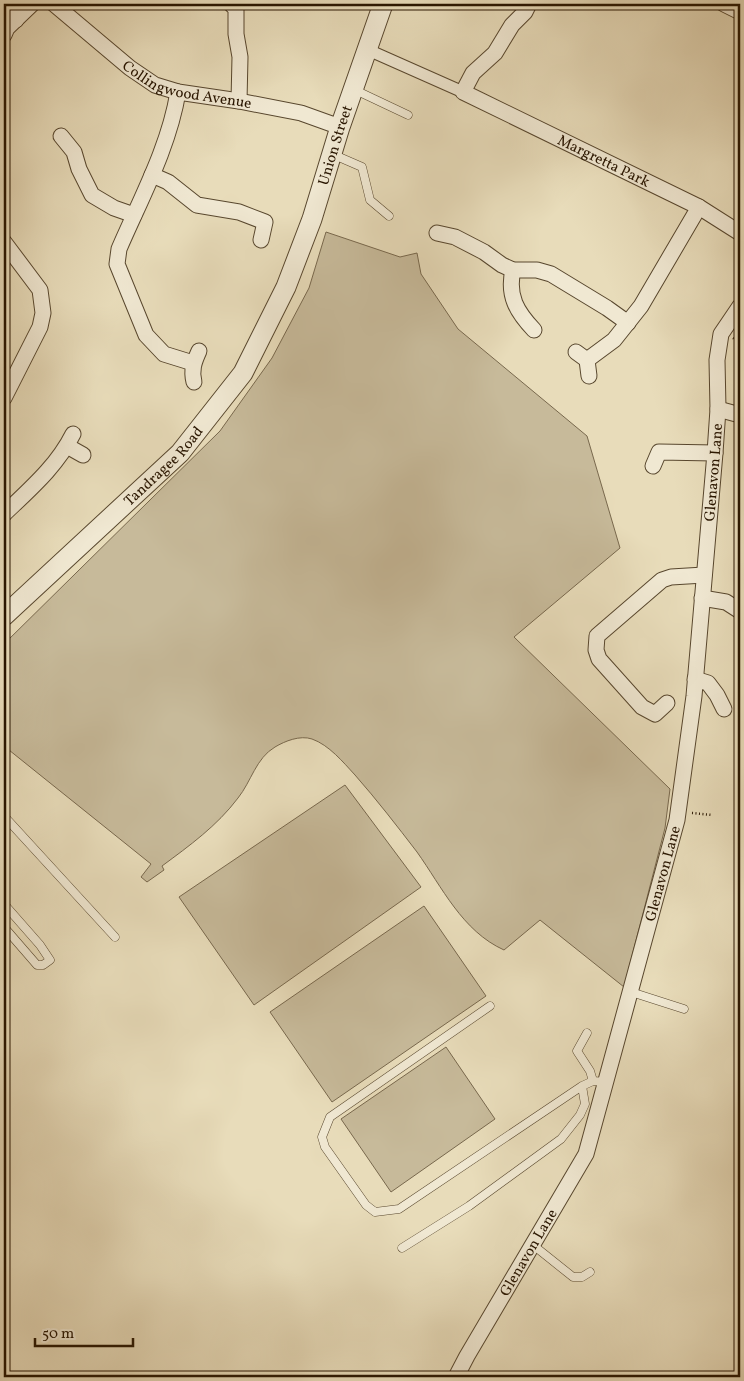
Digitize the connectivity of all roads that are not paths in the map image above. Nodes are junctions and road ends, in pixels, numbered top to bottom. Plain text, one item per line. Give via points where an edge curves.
1 (32, 4) edge
2 (54, 4) edge
3 (231, 4) edge
4 (383, 4) edge
5 (529, 4) edge
6 (724, 4) edge
7 (4, 8) edge
8 (740, 12) edge
9 (16, 20) junction
10 (4, 35) edge
11 (366, 49) junction
12 (353, 89) junction
13 (178, 92) junction
14 (464, 92) junction
15 (239, 101) junction
16 (408, 115) dead end
17 (340, 127) junction
18 (61, 136) dead end
19 (332, 154) junction
20 (152, 175) junction
21 (699, 207) junction
22 (134, 215) junction
23 (388, 216) dead end
24 (437, 233) dead end
25 (740, 234) edge
26 (261, 240) dead end
27 (4, 242) edge
28 (513, 270) junction
29 (286, 287) joint
30 (740, 306) edge
31 (628, 323) junction
32 (534, 330) dead end
33 (589, 376) dead end
34 (194, 382) dead end
35 (4, 398) edge
36 (718, 409) junction
37 (740, 415) edge
38 (715, 453) junction
39 (83, 455) dead end
40 (653, 466) dead end
41 (4, 514) edge
42 (704, 575) junction
43 (702, 598) junction
44 (740, 611) edge
45 (4, 616) edge
46 (695, 679) junction
47 (667, 703) dead end
48 (724, 709) dead end
49 (4, 816) edge
50 (4, 904) edge
51 (4, 927) edge
52 (115, 937) dead end
53 (631, 992) junction
54 (490, 1006) dead end
55 (684, 1009) dead end
56 (586, 1033) dead end
57 (600, 1082) junction
58 (582, 1086) junction
59 (533, 1245) junction
60 (402, 1248) dead end
61 (590, 1272) dead end
62 (456, 1377) edge

1 - 9 street
2 - 13 street, Collingwood Avenue via 130,68 155,85
3 - 15 street via 236,9 240,57
4 - 11 street, Union Street
5 - 14 street via 495,53 473,73
6 - 8 street
7 - 9 street
9 - 10 street
11 - 12 street, Union Street
11 - 14 street, Margretta Park
12 - 16 lane
12 - 17 street, Union Street
13 - 15 street, Collingwood Avenue
13 - 20 street
14 - 21 street, Margretta Park
15 - 17 street, Collingwood Avenue via 301,113
17 - 19 street, Union Street
18 - 22 street via 74,152 92,195
19 - 23 lane via 362,167 370,200
19 - 29 street, Union Street
20 - 22 street
20 - 26 street via 168,182 197,205 239,212 265,222
21 - 25 street, Margretta Park
21 - 31 street
22 - 34 street via 119,249 117,264 120,273 146,335 164,354 196,357 192,373
24 - 28 street via 455,237
27 - 35 street via 40,290 43,312 40,327
28 - 31 street via 537,270 551,274
28 - 32 street via 510,284 516,308
29 - 45 street, Tandragee Road via 243,373 180,454
30 - 36 street, Glenavon Lane via 723,330 717,360
31 - 33 street via 614,340 581,356
36 - 37 street
36 - 38 street, Glenavon Lane
38 - 40 street via 659,452
38 - 42 street, Glenavon Lane
39 - 41 street via 70,440 48,472
42 - 43 street, Glenavon Lane
42 - 47 street via 662,580 597,636 599,658 642,706 655,714
43 - 44 street via 726,602
43 - 46 street, Glenavon Lane
46 - 48 street via 708,682
46 - 53 street, Glenavon Lane via 678,810
49 - 52 lane
50 - 51 lane via 50,960 37,965
53 - 55 lane
53 - 57 street, Glenavon Lane
54 - 58 lane via 330,1116 322,1137 325,1148 366,1205 376,1212 398,1209
56 - 57 lane via 577,1051
57 - 58 lane
57 - 59 street, Glenavon Lane via 586,1154
58 - 60 lane via 585,1104 561,1139 469,1206
59 - 61 lane via 573,1277 582,1277
59 - 62 street, Glenavon Lane

